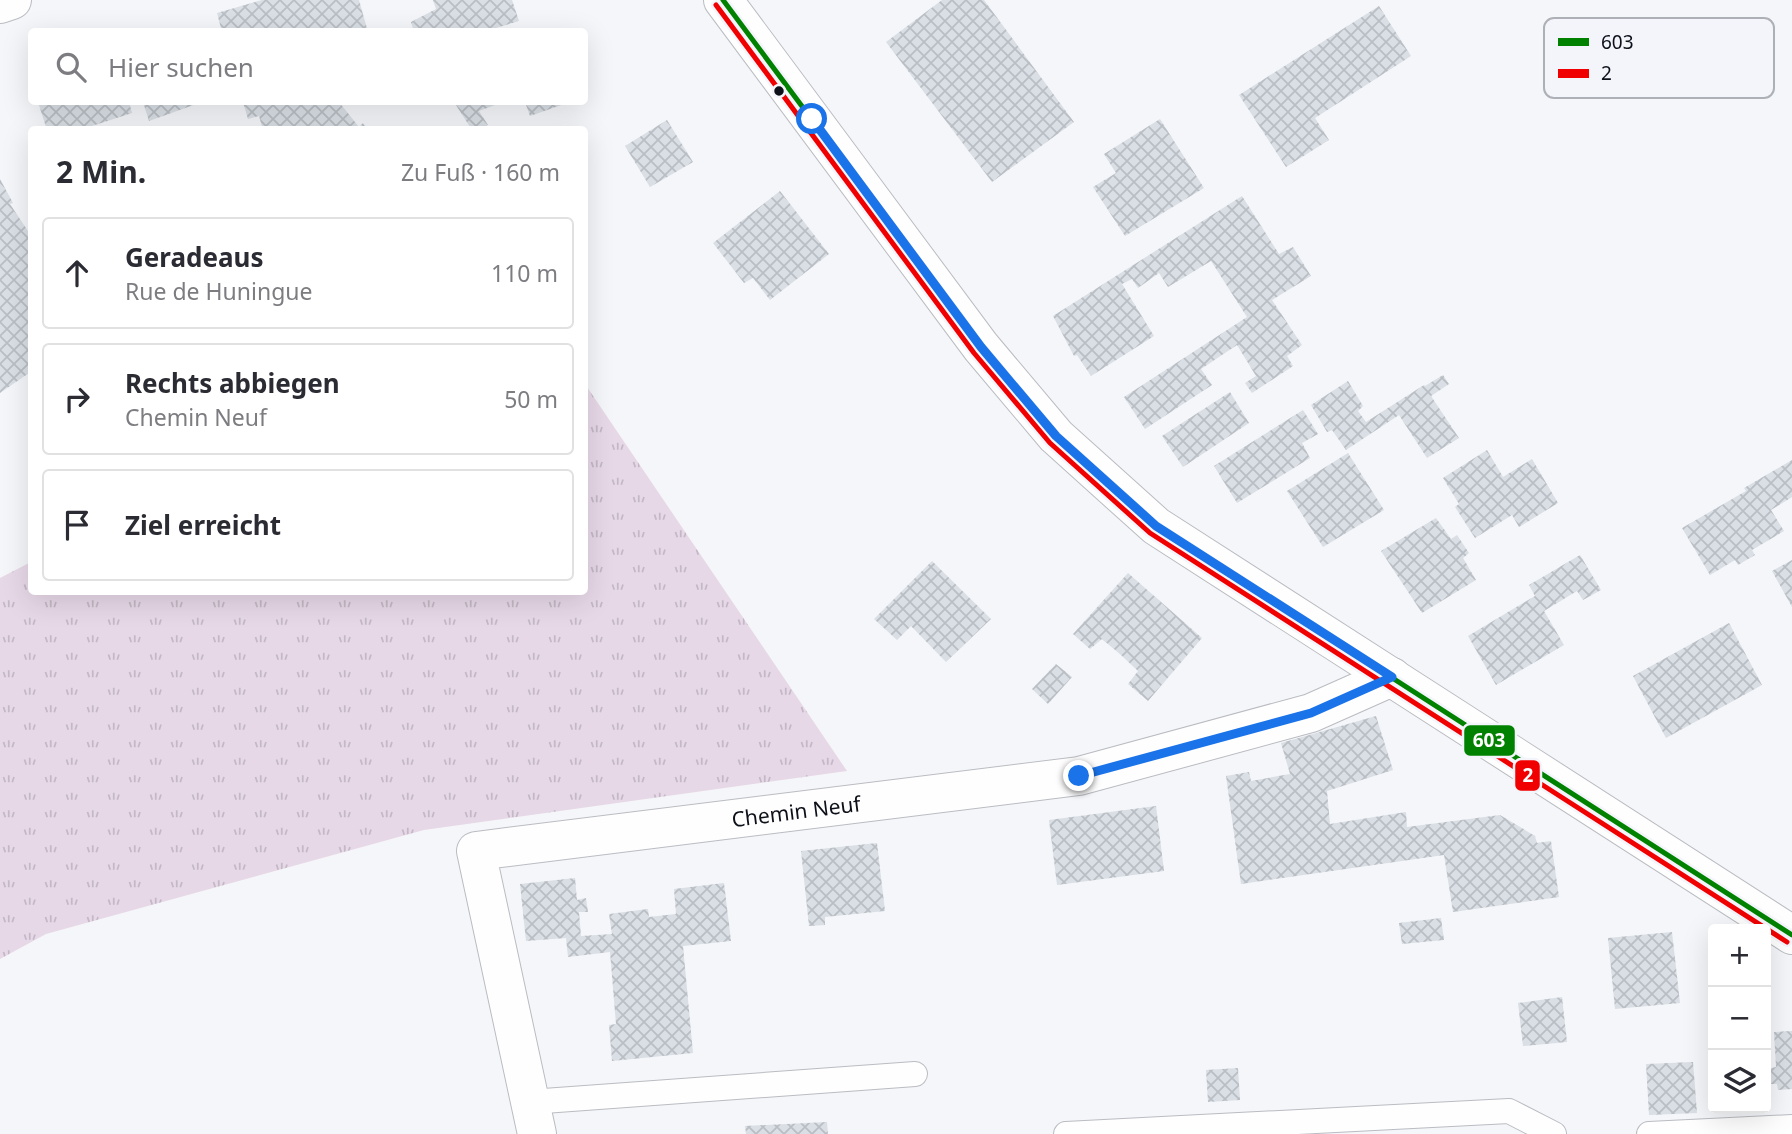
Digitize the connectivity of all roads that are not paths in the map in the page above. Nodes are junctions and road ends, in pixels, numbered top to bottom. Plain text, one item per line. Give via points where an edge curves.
1 (12, 0) edge
2 (723, 0) edge
3 (0, 4) edge
4 (1392, 677) junction
5 (1792, 935) edge
6 (915, 1074) dead end
7 (533, 1118) edge
8 (1792, 1126) edge
9 (1066, 1134) edge
10 (1554, 1134) edge
11 (1649, 1134) edge

1 - 3 main road
2 - 4 main road via 981,347 1056,436 1156,526
4 - 5 main road
4 - 7 main road, Chemin Neuf via 1311,713 1079,776 476,851
6 - 7 lane
8 - 11 lane
9 - 10 lane via 1509,1111

